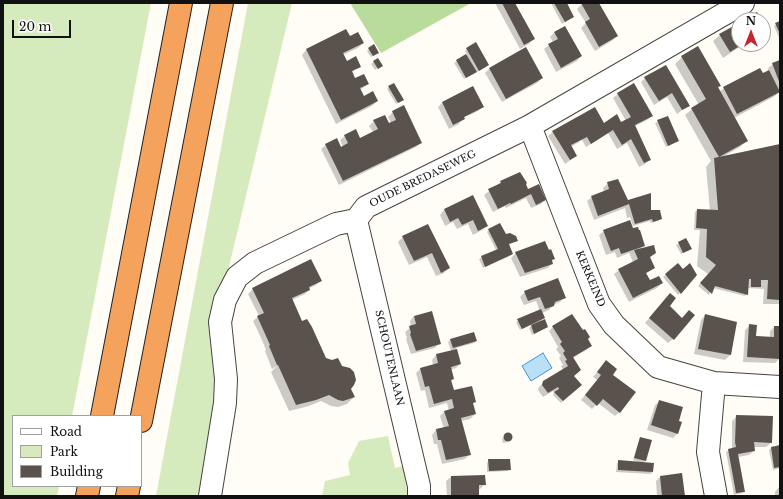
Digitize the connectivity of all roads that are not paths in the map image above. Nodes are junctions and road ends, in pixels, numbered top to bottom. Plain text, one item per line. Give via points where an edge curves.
1 (181, 3) edge
2 (222, 3) edge
3 (743, 3) edge
4 (530, 126) junction
5 (356, 220) junction
6 (714, 383) junction
7 (780, 386) edge
8 (102, 415) edge
9 (142, 416) edge
10 (210, 496) edge
11 (419, 496) edge
12 (716, 496) edge

1 - 8 highway
2 - 9 highway
3 - 4 street, OUDE BREDASEWEG
4 - 5 street, OUDE BREDASEWEG via 366,207
4 - 6 street, KERKEIND via 598,304 614,325 658,367
5 - 10 street via 329,227 255,263 237,277 225,300 220,322 226,379 225,403
5 - 11 street, SCHOUTENLAAN via 419,486
6 - 7 street, KERKEIND
6 - 12 street via 708,452

